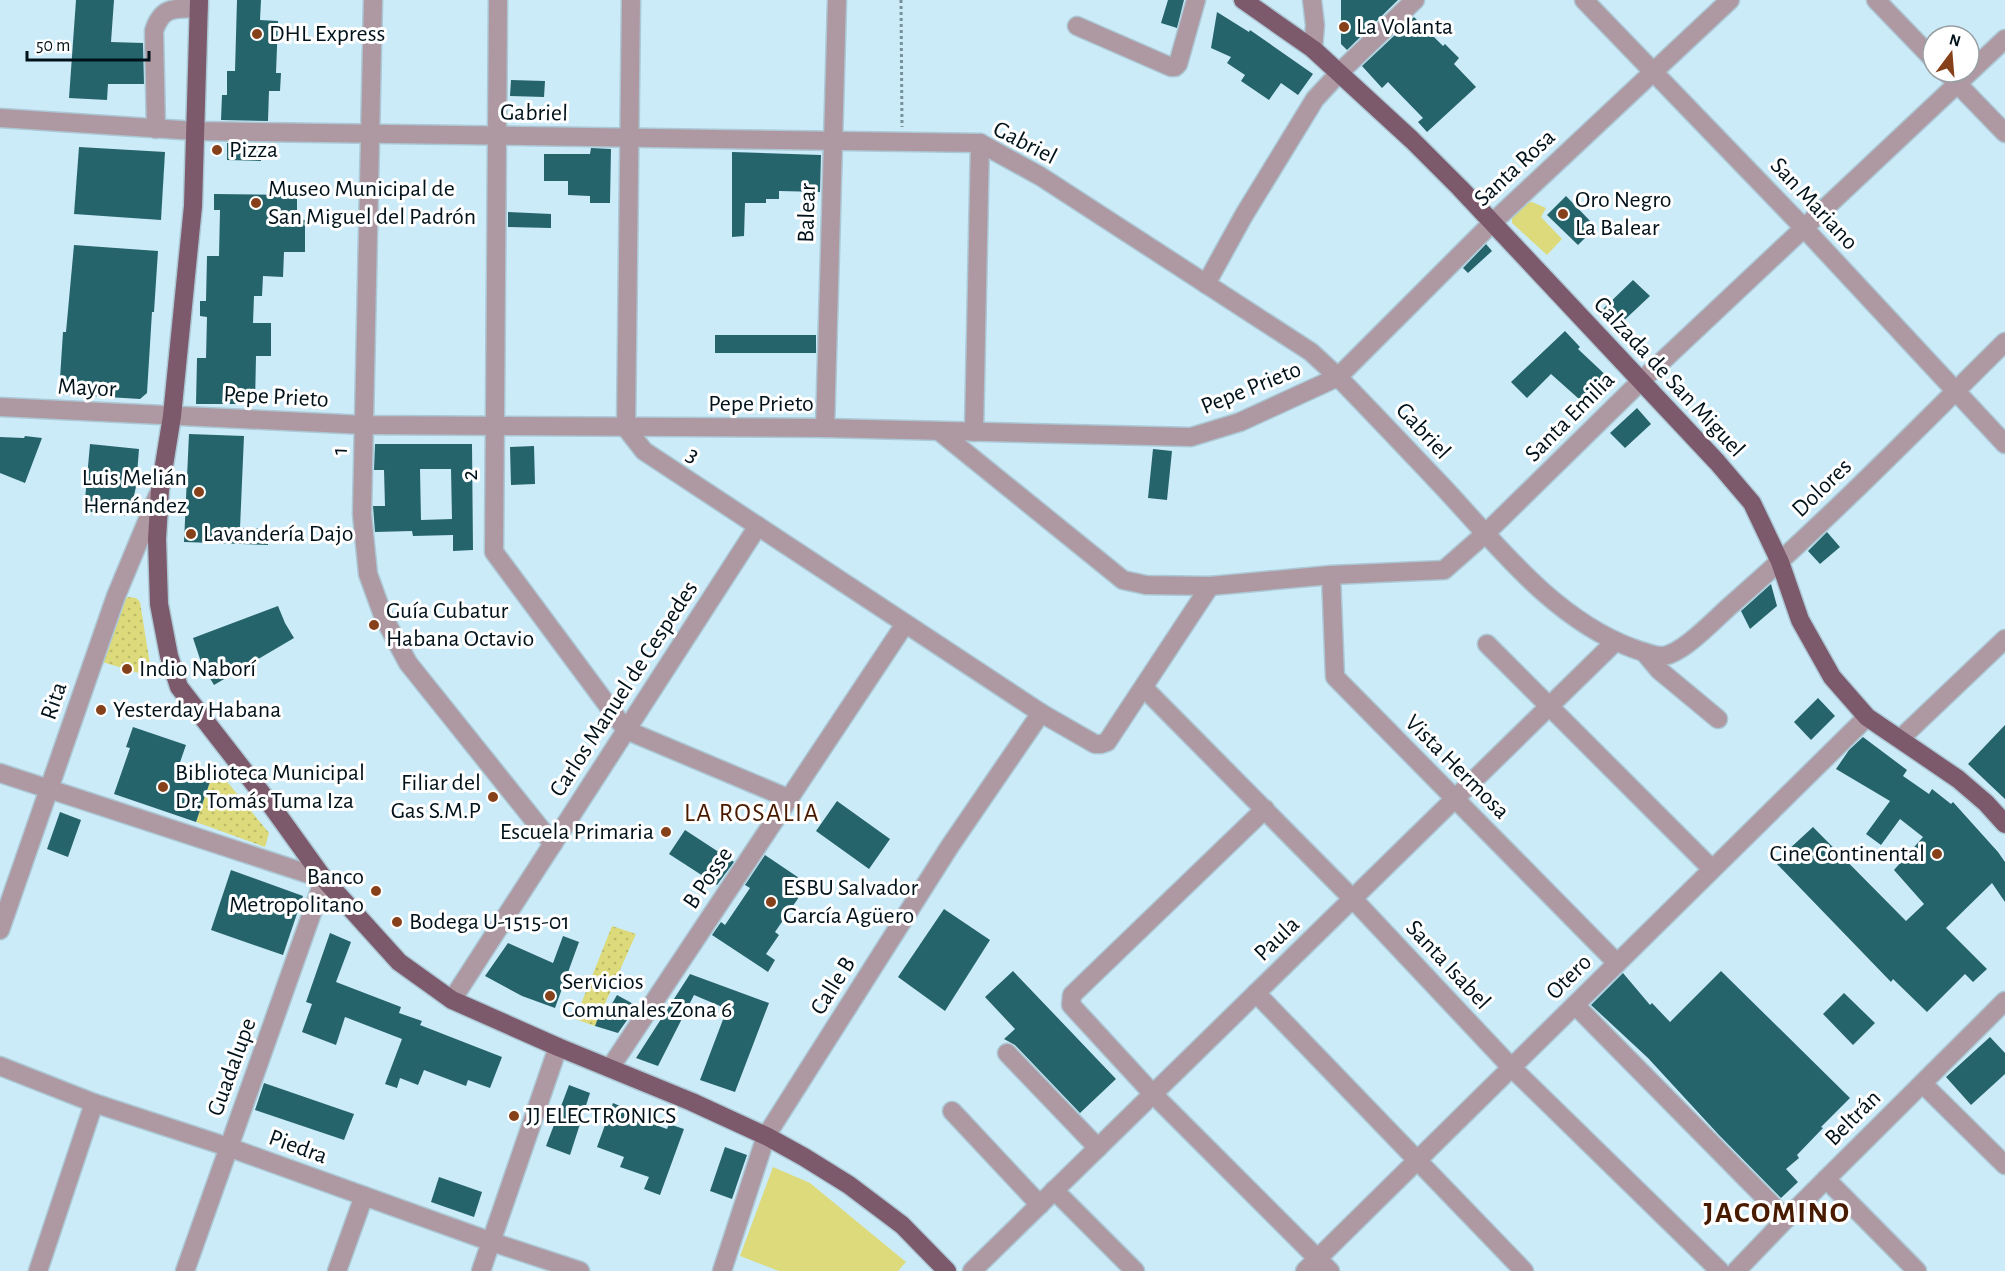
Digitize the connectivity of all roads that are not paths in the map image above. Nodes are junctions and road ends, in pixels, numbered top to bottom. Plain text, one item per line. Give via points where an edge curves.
1 (373, 0) edge
2 (498, 0) edge
3 (631, 0) edge
4 (837, 0) edge
5 (1196, 0) edge
6 (1243, 0) edge
7 (1312, 0) edge
8 (1317, 0) edge
9 (1416, 0) edge
10 (1584, 0) edge
11 (1730, 0) edge
12 (1876, 0) edge
13 (199, 4) edge
14 (1315, 25) junction
15 (1077, 26) dead end
16 (2005, 39) edge
17 (1921, 47) edge
18 (1313, 49) junction
19 (1981, 57) edge
20 (1655, 71) junction
21 (1340, 72) junction
22 (1946, 84) edge
23 (1958, 84) edge
24 (0, 118) edge
25 (156, 129) junction
26 (196, 131) junction
27 (2005, 133) edge
28 (372, 134) junction
29 (497, 136) junction
30 (630, 138) junction
31 (833, 141) junction
32 (980, 143) junction
33 (1491, 224) junction
34 (1804, 228) junction
35 (1206, 284) junction
36 (2005, 342) edge
37 (1338, 377) junction
38 (1640, 382) junction
39 (1955, 392) junction
40 (0, 407) edge
41 (172, 416) junction
42 (365, 425) junction
43 (494, 427) junction
44 (626, 428) junction
45 (825, 428) junction
46 (939, 431) junction
47 (974, 432) junction
48 (2005, 444) edge
49 (160, 490) junction
50 (758, 526) junction
51 (1486, 533) junction
52 (1780, 562) junction
53 (1331, 575) junction
54 (1210, 586) junction
55 (906, 624) junction
56 (2005, 639) edge
57 (1615, 642) junction
58 (1487, 644) dead end
59 (1644, 652) junction
60 (1663, 656) joint
61 (1144, 688) junction
62 (1549, 706) junction
63 (1041, 713) junction
64 (1867, 717) junction
65 (1718, 719) dead end
66 (626, 730) junction
67 (1899, 739) junction
68 (0, 773) edge
69 (49, 790) junction
70 (790, 799) junction
71 (1455, 799) junction
72 (1264, 809) junction
73 (2005, 824) edge
74 (553, 844) junction
75 (1712, 869) junction
76 (324, 879) junction
77 (1353, 899) junction
78 (0, 930) edge
79 (1617, 963) junction
80 (1256, 993) junction
81 (452, 1000) junction
82 (2005, 1001) edge
83 (1575, 1005) junction
84 (558, 1047) junction
85 (1007, 1053) dead end
86 (0, 1066) edge
87 (1511, 1067) junction
88 (610, 1068) junction
89 (1923, 1084) junction
90 (1153, 1094) junction
91 (94, 1103) junction
92 (952, 1111) dead end
93 (766, 1136) junction
94 (228, 1147) junction
95 (1098, 1148) junction
96 (1416, 1161) junction
97 (2005, 1165) edge
98 (1826, 1179) junction
99 (1054, 1190) junction
100 (364, 1196) junction
101 (1040, 1205) junction
102 (1786, 1219) junction
103 (492, 1242) junction
104 (1317, 1267) edge
105 (38, 1271) edge
106 (185, 1271) edge
107 (337, 1271) edge
108 (481, 1271) edge
109 (580, 1271) edge
110 (722, 1271) edge
111 (947, 1271) edge
112 (972, 1271) edge
113 (1135, 1271) edge
114 (1524, 1271) edge
115 (1720, 1271) edge
116 (1736, 1271) edge
117 (1917, 1271) edge

1 - 28 street, 1
2 - 29 street, 2
3 - 30 street
4 - 31 street, Balear
5 - 15 street via 1175,67
6 - 18 main road, Calzada de San Miguel
7 - 14 street
8 - 14 street
9 - 21 street
10 - 20 street, San Mariano
11 - 20 street, Santa Rosa
12 - 17 street
13 - 25 street via 164,13 154,31
13 - 26 main road
14 - 18 street
16 - 19 street, Santa Emilia
18 - 21 main road, Calzada de San Miguel
20 - 33 street, Santa Rosa
20 - 34 street, San Mariano
21 - 33 main road, Calzada de San Miguel via 1460,188
21 - 35 street via 1315,99
22 - 34 street, Santa Emilia
23 - 27 street
24 - 25 street, Gabriel
25 - 26 street, Gabriel
26 - 28 street, Gabriel
26 - 41 main road via 193,206
28 - 29 street, Gabriel
28 - 42 street, 1
29 - 30 street, Gabriel
29 - 43 street, 2
30 - 31 street, Gabriel
30 - 44 street
31 - 32 street, Gabriel
31 - 45 street, Balear
32 - 35 street, Gabriel via 1040,176
32 - 47 street
33 - 37 street, Santa Rosa
33 - 38 main road, Calzada de San Miguel
34 - 38 street, Santa Emilia
34 - 39 street, San Mariano
35 - 37 street, Gabriel via 1311,352
36 - 39 street, Dolores
37 - 47 street, Pepe Prieto via 1240,422 1191,437
37 - 51 street, Gabriel
38 - 51 street, Santa Emilia
38 - 52 main road, Calzada de San Miguel via 1752,503
39 - 48 street, San Mariano
39 - 52 street, Dolores
40 - 41 street, Mayor
41 - 42 street, Pepe Prieto
41 - 49 main road
42 - 43 street, Pepe Prieto
42 - 74 street, 1 via 362,514 368,574 384,618 408,663
43 - 44 street, Pepe Prieto
43 - 66 street, 2 via 494,552
44 - 45 street, Pepe Prieto
44 - 50 street, 3 via 644,451
45 - 46 street, Pepe Prieto
46 - 47 street, Pepe Prieto
46 - 54 street, Santa Emilia via 1123,580 1146,585
49 - 69 street, Rita via 116,596
49 - 76 main road via 159,604 178,687
50 - 55 street, 3
50 - 66 street, Carlos Manuel de Cespedes
51 - 53 street, Santa Emilia via 1444,570
51 - 57 street, Gabriel via 1553,601
52 - 60 street, Dolores via 1692,639
52 - 64 main road, Calzada de San Miguel via 1810,640 1832,677
53 - 54 street, Santa Emilia
53 - 71 street, Vista Hermosa via 1335,676
54 - 61 street
55 - 63 street, 3
55 - 70 street, B Posse
56 - 67 street
57 - 59 street, Gabriel
57 - 62 street, Paula
58 - 62 street
59 - 60 street, Gabriel
59 - 65 street via 1659,670
61 - 63 street, 3 via 1107,742 1101,744
61 - 72 street, Santa Isabel
62 - 71 street, Paula
62 - 75 street
63 - 93 street, Calle B via 950,846
64 - 67 main road, Calzada de San Miguel
64 - 75 street, Otero
66 - 70 street
66 - 74 street, Carlos Manuel de Cespedes
67 - 73 main road, Calzada de San Miguel via 1958,779
68 - 69 street
69 - 76 street
69 - 78 street, Rita
70 - 88 street, B Posse
71 - 77 street, Paula
71 - 79 street, Vista Hermosa
72 - 77 street, Santa Isabel
72 - 90 street via 1070,1000
74 - 81 street, Carlos Manuel de Cespedes
75 - 79 street, Otero
76 - 81 main road via 399,962
76 - 94 street, Guadalupe
77 - 80 street, Paula
77 - 87 street, Santa Isabel
79 - 83 street, Otero
80 - 90 street, Paula
80 - 96 street
81 - 84 main road
82 - 89 street, Beltrán
83 - 87 street, Otero
83 - 102 street
84 - 88 main road
84 - 103 street
85 - 95 street
86 - 91 street, Piedra
87 - 96 street, Otero
87 - 115 street, Santa Isabel
88 - 93 main road
89 - 97 street
89 - 98 street, Beltrán
90 - 95 street, Paula
90 - 104 street
91 - 94 street, Piedra
91 - 105 street
92 - 101 street
93 - 110 street, Calle B
93 - 111 main road via 849,1185 902,1225
94 - 100 street, Piedra
94 - 106 street, Guadalupe
95 - 99 street, Paula
96 - 104 street, Otero
96 - 114 street
98 - 102 street, Beltrán
98 - 117 street
99 - 101 street, Paula
99 - 113 street
100 - 103 street, Piedra
100 - 107 street
101 - 112 street, Paula
102 - 116 street, Beltrán
103 - 108 street
103 - 109 street, Piedra

